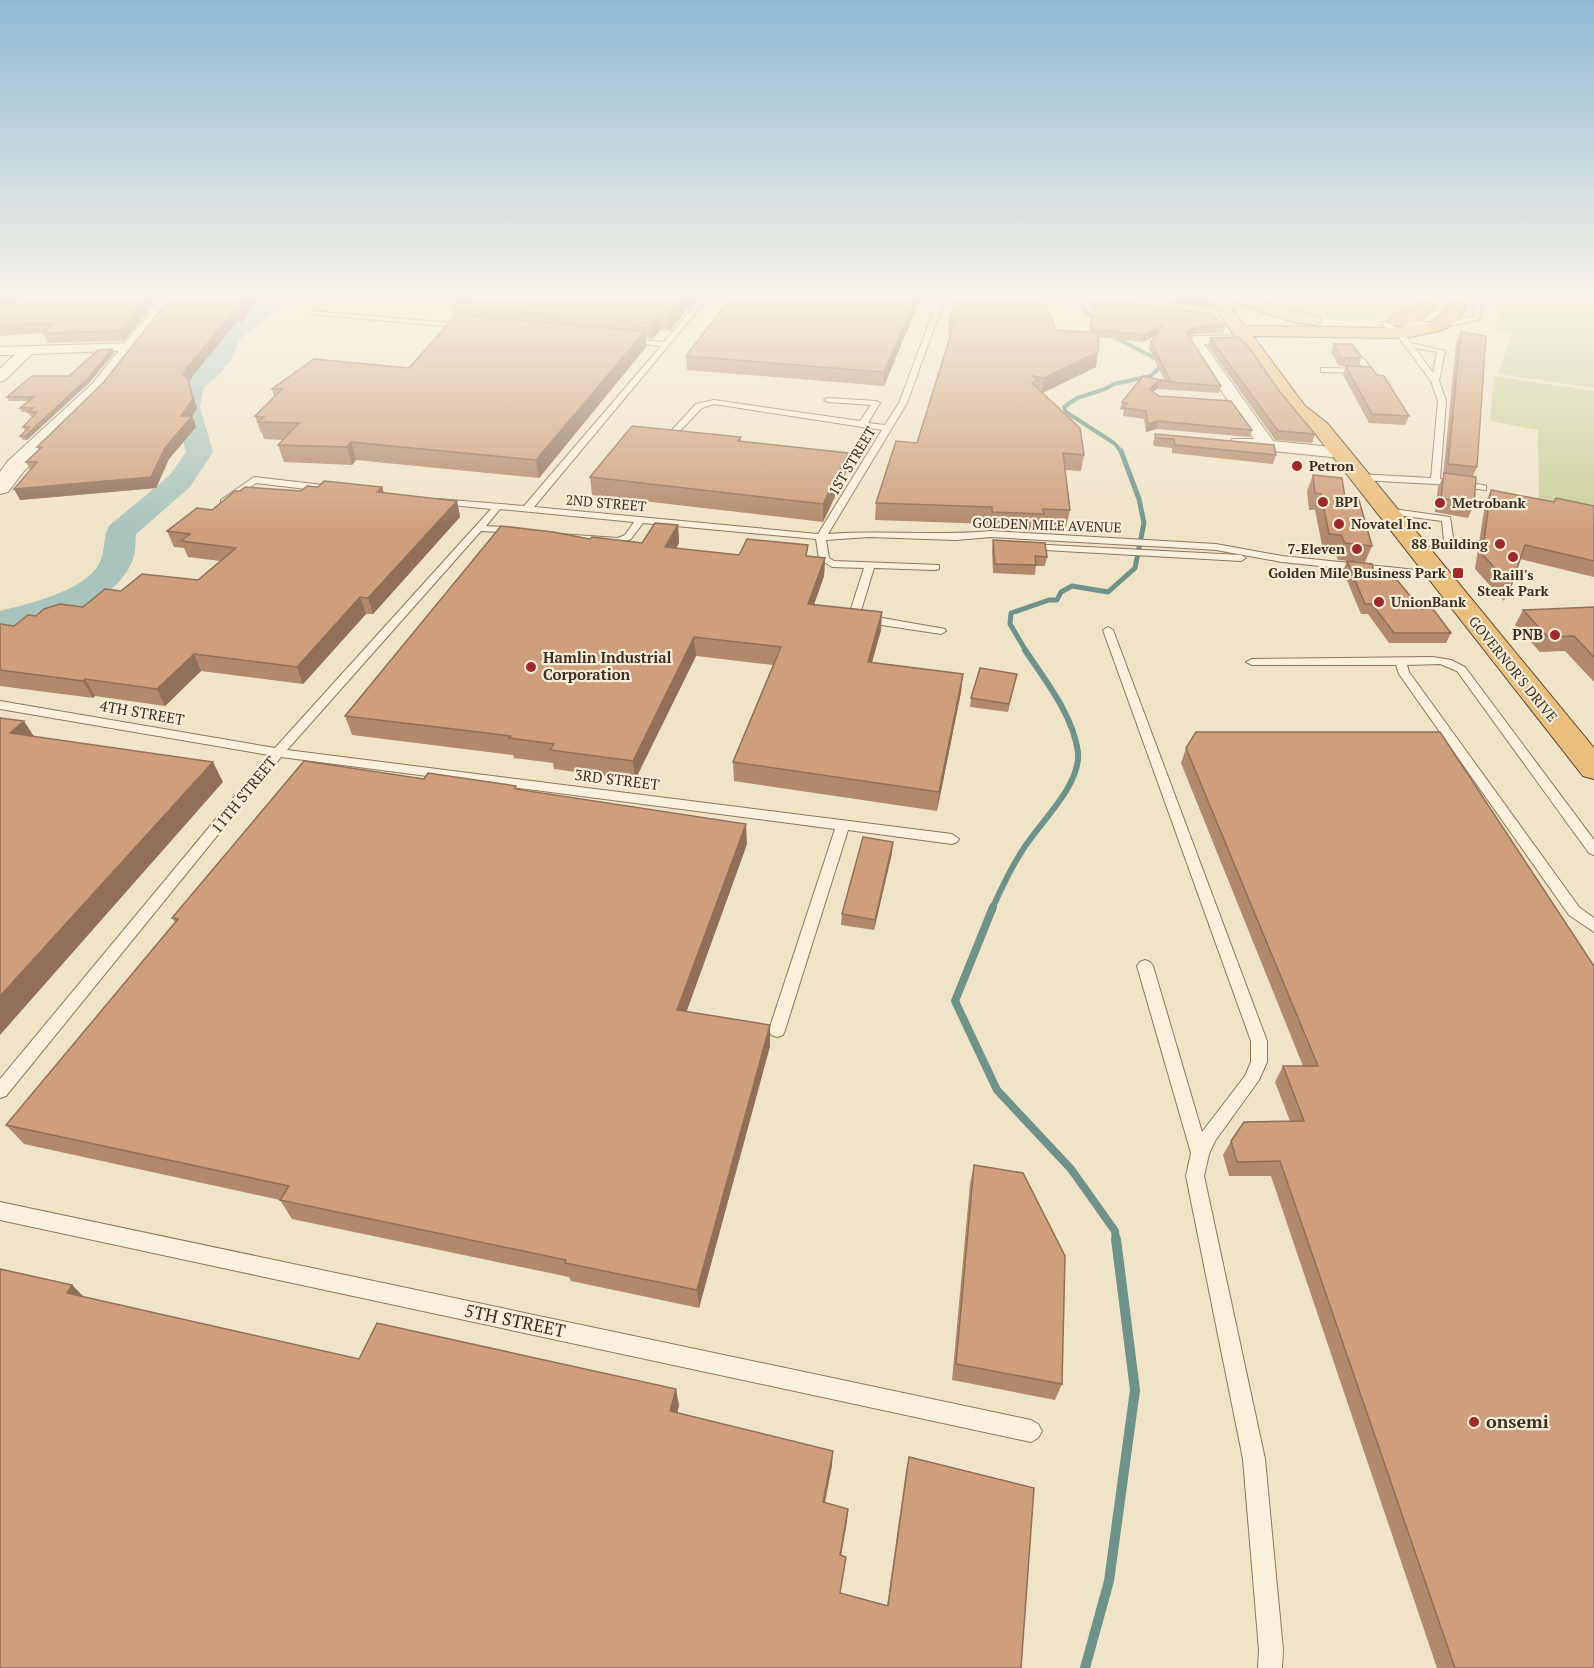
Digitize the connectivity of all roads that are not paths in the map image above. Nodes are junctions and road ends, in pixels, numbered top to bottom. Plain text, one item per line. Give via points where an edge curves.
1 (110, 375) edge
2 (641, 375) edge
3 (913, 375) edge
4 (1217, 375) edge
5 (1274, 375) edge
6 (1288, 375) edge
7 (1430, 375) edge
8 (1436, 375) edge
9 (1435, 381) junction
10 (828, 400) dead end
11 (1214, 401) edge
12 (1235, 402) junction
13 (863, 424) junction
14 (1320, 427) junction
15 (888, 428) junction
16 (675, 432) edge
17 (1222, 442) edge
18 (1268, 446) junction
19 (1341, 453) junction
20 (1359, 477) junction
21 (1435, 481) junction
22 (0, 487) edge
23 (1483, 488) dead end
24 (335, 489) edge
25 (428, 500) edge
26 (497, 507) junction
27 (213, 510) edge
28 (526, 510) junction
29 (1386, 511) junction
30 (640, 520) junction
31 (479, 528) junction
32 (526, 532) edge
33 (549, 534) edge
34 (821, 537) junction
35 (956, 537) joint
36 (1411, 543) junction
37 (869, 567) junction
38 (935, 567) dead end
39 (1436, 575) junction
40 (1108, 630) dead end
41 (941, 631) dead end
42 (1252, 662) dead end
43 (1402, 662) junction
44 (0, 705) edge
45 (278, 753) junction
46 (1594, 769) edge
47 (843, 825) junction
48 (952, 839) dead end
49 (1594, 850) edge
50 (1594, 926) edge
51 (1145, 966) dead end
52 (777, 1030) dead end
53 (0, 1091) edge
54 (1200, 1153) junction
55 (0, 1211) edge
56 (1031, 1431) dead end
57 (1270, 1668) edge

1 - 22 street via 16,466
2 - 28 lane
3 - 15 lane, 1ST STREET
4 - 12 street
5 - 14 highway, GOVERNOR'S DRIVE via 1298,410
6 - 14 highway, GOVERNOR'S DRIVE via 1315,411
7 - 9 lane
8 - 9 lane
9 - 21 lane via 1442,401
10 - 13 lane via 876,403
11 - 12 street
12 - 18 street
13 - 15 lane
13 - 16 lane via 714,402 699,406
14 - 19 highway, GOVERNOR'S DRIVE
15 - 34 lane, 1ST STREET
17 - 18 street
18 - 19 street
19 - 20 highway, GOVERNOR'S DRIVE
20 - 21 lane
20 - 29 highway, GOVERNOR'S DRIVE
21 - 23 lane
24 - 27 lane via 254,480
25 - 26 lane, 2ND STREET
26 - 28 lane, 2ND STREET
26 - 31 lane, 11TH STREET
28 - 30 lane, 2ND STREET
29 - 36 highway, GOVERNOR'S DRIVE
29 - 36 lane via 1447,519 1449,544
30 - 33 lane via 619,541
30 - 34 lane, 2ND STREET
31 - 32 lane
31 - 45 lane, 11TH STREET
34 - 35 lane, 2ND STREET
34 - 37 lane via 824,559 831,564
35 - 39 lane, GOLDEN MILE AVENUE via 993,545 1089,544 1179,550 1217,558 1282,559
36 - 39 highway, GOVERNOR'S DRIVE
37 - 38 lane
37 - 41 lane via 854,615 859,619
39 - 46 highway, GOVERNOR'S DRIVE
40 - 54 lane via 1259,1041 1259,1062 1251,1080
42 - 43 lane
43 - 49 lane via 1442,660 1461,669
43 - 50 lane via 1403,672 1574,911
44 - 45 lane, 4TH STREET
45 - 47 lane, 3RD STREET
45 - 53 lane, 11TH STREET
47 - 48 lane, 3RD STREET
47 - 52 lane
51 - 54 lane
54 - 57 lane via 1195,1176 1200,1209 1254,1459 1272,1650
55 - 56 lane, 5TH STREET

